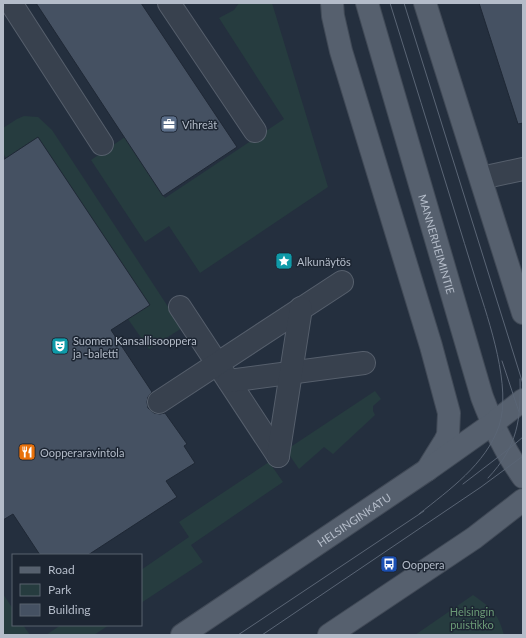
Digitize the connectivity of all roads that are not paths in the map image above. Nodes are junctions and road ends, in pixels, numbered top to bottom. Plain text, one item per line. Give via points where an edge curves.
1 (11, 3) edge
2 (169, 3) edge
3 (332, 3) edge
4 (367, 3) edge
5 (425, 3) edge
6 (255, 131) dead end
7 (102, 144) dead end
8 (523, 169) edge
9 (481, 178) junction
10 (342, 282) dead end
11 (180, 308) dead end
12 (301, 308) junction
13 (523, 313) edge
14 (364, 364) dead end
15 (223, 372) junction
16 (291, 373) junction
17 (523, 400) edge
18 (159, 402) dead end
19 (492, 424) junction
20 (427, 470) junction
21 (523, 477) edge
22 (523, 500) edge
23 (182, 635) edge
24 (329, 635) edge

1 - 7 street
2 - 6 street
3 - 20 main road via 341,51 427,332 449,413 446,441
4 - 19 main road, MANNERHEIMINTIE via 463,335
5 - 9 main road
8 - 9 street
9 - 13 main road
10 - 12 street
11 - 15 street
12 - 15 street
12 - 16 street
14 - 16 street
15 - 16 street
15 - 16 street via 278,456
15 - 18 street
17 - 19 main road, HELSINGINKATU
19 - 20 main road, HELSINGINKATU
19 - 21 main road, MANNERHEIMINTIE
20 - 23 main road, HELSINGINKATU
22 - 24 main road via 474,538

